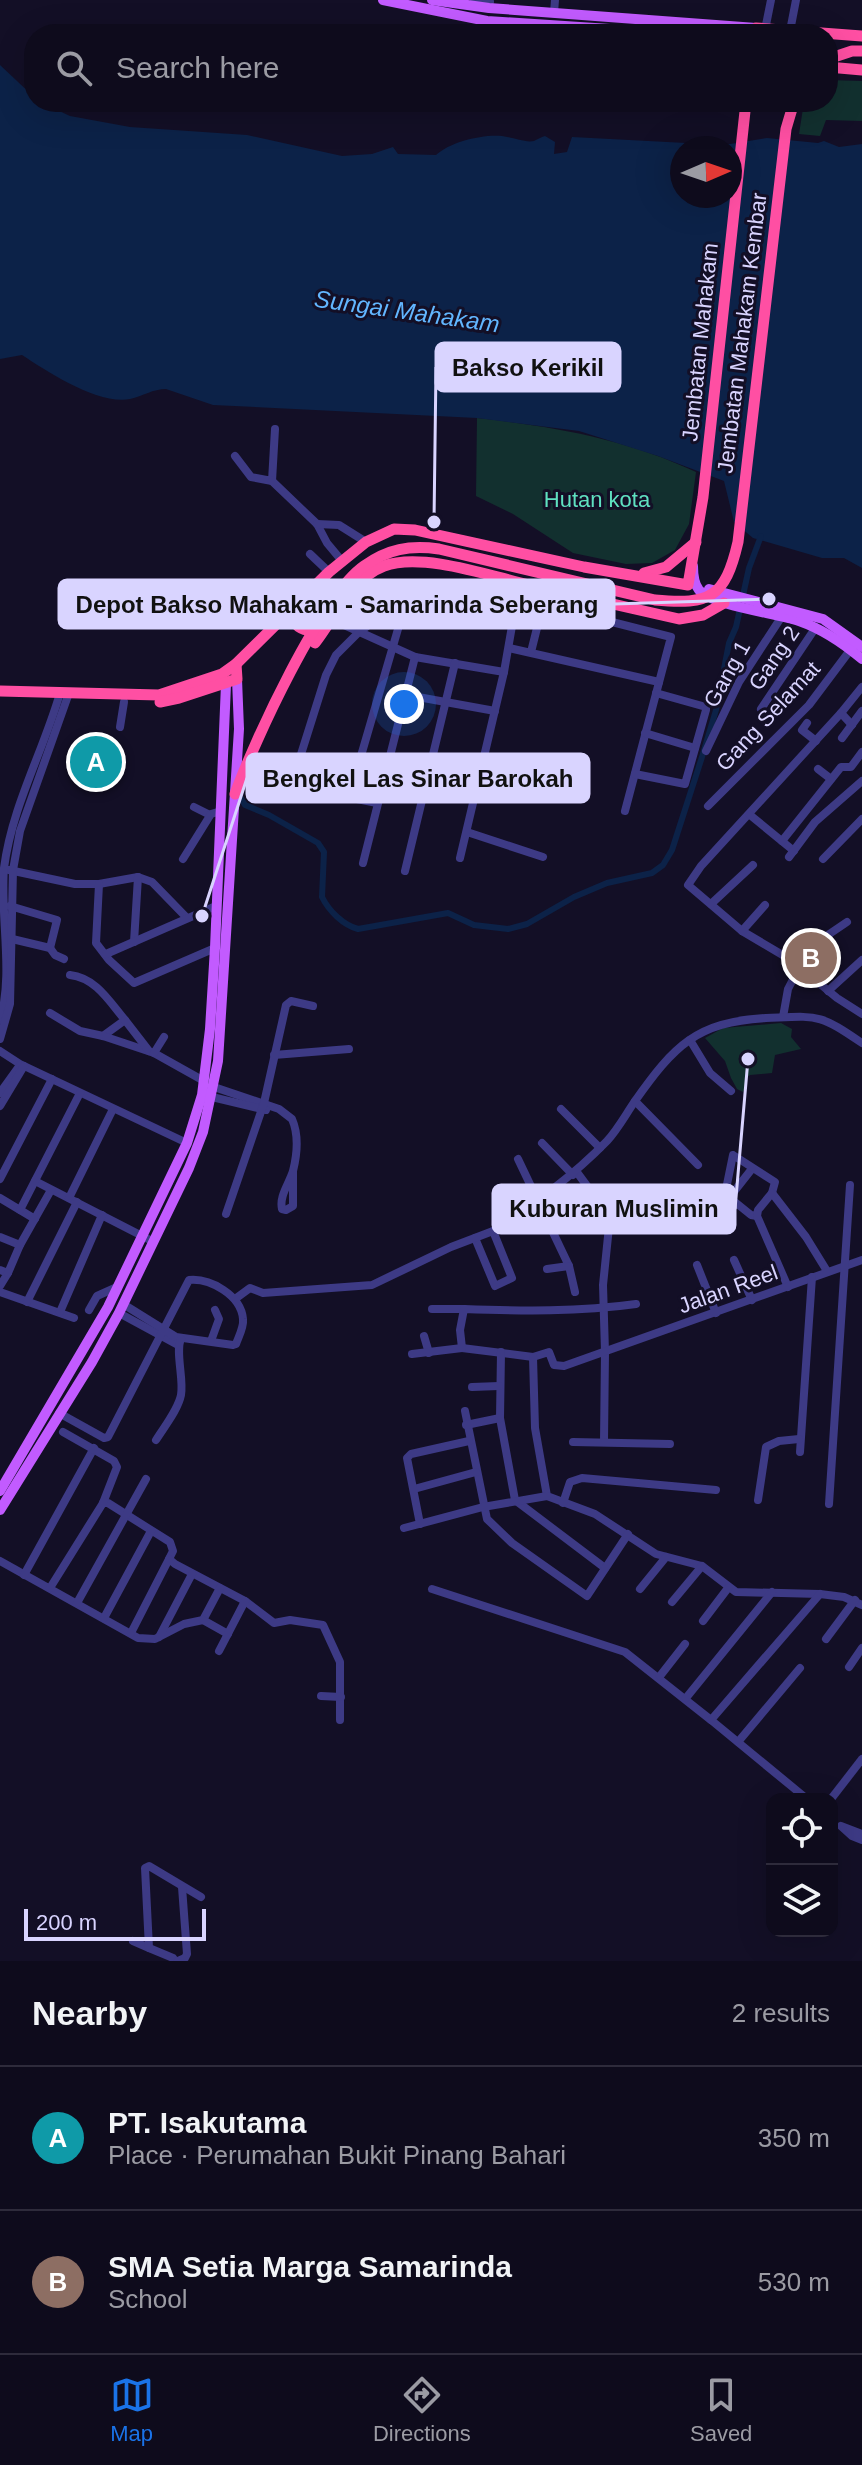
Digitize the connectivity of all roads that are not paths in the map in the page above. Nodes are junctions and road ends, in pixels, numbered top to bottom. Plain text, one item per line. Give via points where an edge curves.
1 (383, 0) edge
2 (432, 0) edge
3 (555, 0) edge
4 (771, 0) edge
5 (796, 0) edge
6 (485, 3) edge
7 (554, 13) junction
8 (483, 20) junction
9 (541, 24) edge
10 (679, 24) edge
11 (762, 24) edge
12 (791, 24) edge
13 (838, 34) edge
14 (862, 36) edge
15 (862, 51) edge
16 (838, 56) edge
17 (838, 68) edge
18 (862, 70) edge
19 (745, 112) edge
20 (791, 112) edge
21 (275, 429) dead end
22 (235, 456) dead end
23 (272, 481) junction
24 (317, 524) junction
25 (366, 542) junction
26 (696, 542) junction
27 (310, 554) dead end
28 (342, 561) junction
29 (329, 572) junction
30 (636, 575) junction
31 (692, 585) junction
32 (308, 593) junction
33 (516, 603) dead end
34 (724, 603) junction
35 (405, 605) junction
36 (290, 611) junction
37 (784, 612) junction
38 (329, 617) junction
39 (513, 620) junction
40 (816, 627) junction
41 (316, 630) junction
42 (359, 632) junction
43 (858, 644) edge
44 (393, 647) junction
45 (509, 648) junction
46 (303, 652) junction
47 (531, 652) junction
48 (415, 657) junction
49 (862, 659) edge
50 (455, 663) junction
51 (504, 672) junction
52 (229, 679) junction
53 (659, 682) junction
54 (862, 687) edge
55 (0, 691) edge
56 (656, 693) junction
57 (407, 695) junction
58 (0, 697) edge
59 (63, 697) junction
60 (124, 702) junction
61 (446, 704) junction
62 (761, 709) dead end
63 (495, 711) junction
64 (862, 711) edge
65 (841, 713) junction
66 (807, 723) dead end
67 (852, 725) junction
68 (120, 727) dead end
69 (645, 733) junction
70 (842, 738) dead end
71 (816, 741) junction
72 (695, 748) junction
73 (706, 751) dead end
74 (862, 752) edge
75 (389, 761) junction
76 (818, 769) dead end
77 (430, 772) junction
78 (635, 774) junction
79 (241, 776) junction
80 (478, 779) junction
81 (831, 779) junction
82 (862, 781) edge
83 (291, 786) junction
84 (235, 794) junction
85 (349, 797) junction
86 (377, 803) junction
87 (708, 806) dead end
88 (194, 807) dead end
89 (221, 811) junction
90 (625, 811) dead end
91 (210, 815) junction
92 (750, 815) junction
93 (862, 819) edge
94 (467, 832) junction
95 (782, 841) junction
96 (225, 842) junction
97 (543, 857) dead end
98 (460, 858) dead end
99 (183, 859) dead end
100 (823, 859) dead end
101 (363, 863) dead end
102 (753, 865) dead end
103 (8, 870) junction
104 (405, 871) dead end
105 (138, 877) junction
106 (99, 884) junction
107 (711, 904) junction
108 (765, 905) dead end
109 (7, 906) junction
110 (216, 906) junction
111 (187, 918) junction
112 (847, 922) dead end
113 (742, 931) junction
114 (7, 938) junction
115 (134, 942) junction
116 (50, 948) junction
117 (215, 948) junction
118 (106, 954) junction
119 (64, 959) dead end
120 (791, 960) junction
121 (862, 960) edge
122 (800, 966) junction
123 (70, 975) dead end
124 (828, 991) junction
125 (313, 1006) dead end
126 (50, 1013) dead end
127 (862, 1014) edge
128 (783, 1017) junction
129 (0, 1020) edge
130 (125, 1020) junction
131 (103, 1036) junction
132 (164, 1037) dead end
133 (0, 1039) edge
134 (690, 1040) junction
135 (862, 1043) edge
136 (349, 1049) dead end
137 (0, 1050) edge
138 (152, 1052) junction
139 (274, 1055) junction
140 (22, 1065) junction
141 (52, 1079) junction
142 (204, 1081) junction
143 (731, 1091) dead end
144 (213, 1092) junction
145 (80, 1093) junction
146 (2, 1095) edge
147 (635, 1101) junction
148 (0, 1106) edge
149 (262, 1107) junction
150 (113, 1109) junction
151 (561, 1109) dead end
152 (187, 1143) junction
153 (542, 1143) dead end
154 (600, 1148) junction
155 (518, 1159) dead end
156 (698, 1165) dead end
157 (751, 1170) dead end
158 (293, 1171) dead end
159 (574, 1173) junction
160 (0, 1179) edge
161 (35, 1181) junction
162 (850, 1185) dead end
163 (51, 1190) junction
164 (772, 1193) junction
165 (0, 1198) edge
166 (729, 1198) junction
167 (73, 1200) junction
168 (539, 1201) junction
169 (20, 1210) junction
170 (226, 1214) dead end
171 (102, 1215) junction
172 (757, 1216) junction
173 (35, 1219) junction
174 (493, 1231) junction
175 (0, 1237) edge
176 (475, 1238) junction
177 (147, 1239) junction
178 (20, 1245) junction
179 (734, 1260) dead end
180 (862, 1260) edge
181 (697, 1265) dead end
182 (569, 1266) junction
183 (844, 1266) junction
184 (547, 1269) dead end
185 (827, 1271) junction
186 (4, 1272) edge
187 (812, 1277) junction
188 (0, 1286) edge
189 (117, 1287) junction
190 (788, 1287) junction
191 (0, 1292) edge
192 (575, 1292) dead end
193 (235, 1299) junction
194 (752, 1300) junction
195 (27, 1302) junction
196 (636, 1304) dead end
197 (121, 1309) junction
198 (432, 1309) dead end
199 (464, 1309) junction
200 (602, 1309) junction
201 (89, 1310) dead end
202 (215, 1310) dead end
203 (60, 1312) junction
204 (716, 1313) junction
205 (74, 1318) dead end
206 (162, 1332) junction
207 (424, 1336) dead end
208 (211, 1341) junction
209 (180, 1342) junction
210 (462, 1348) junction
211 (501, 1352) junction
212 (605, 1352) junction
213 (429, 1353) junction
214 (412, 1354) dead end
215 (533, 1357) junction
216 (499, 1386) junction
217 (472, 1387) dead end
218 (465, 1411) dead end
219 (59, 1413) junction
220 (500, 1418) junction
221 (466, 1425) junction
222 (63, 1432) dead end
223 (799, 1439) junction
224 (156, 1440) dead end
225 (469, 1441) junction
226 (604, 1441) junction
227 (573, 1442) dead end
228 (670, 1444) dead end
229 (94, 1448) junction
230 (800, 1452) dead end
231 (476, 1472) junction
232 (146, 1479) dead end
233 (414, 1489) junction
234 (716, 1490) dead end
235 (0, 1491) edge
236 (547, 1496) junction
237 (515, 1500) junction
238 (758, 1500) dead end
239 (103, 1503) junction
240 (563, 1503) junction
241 (829, 1504) dead end
242 (483, 1507) junction
243 (0, 1510) edge
244 (125, 1514) junction
245 (420, 1524) junction
246 (404, 1528) dead end
247 (151, 1531) junction
248 (628, 1534) junction
249 (666, 1557) junction
250 (169, 1559) junction
251 (0, 1561) edge
252 (702, 1566) junction
253 (605, 1568) junction
254 (192, 1574) junction
255 (24, 1575) junction
256 (50, 1588) junction
257 (220, 1588) junction
258 (728, 1588) junction
259 (432, 1589) dead end
260 (640, 1589) dead end
261 (772, 1592) junction
262 (820, 1594) junction
263 (245, 1601) junction
264 (672, 1602) dead end
265 (859, 1602) edge
266 (77, 1603) junction
267 (104, 1618) junction
268 (203, 1620) junction
269 (703, 1621) dead end
270 (131, 1633) junction
271 (228, 1634) junction
272 (159, 1637) junction
273 (826, 1639) dead end
274 (685, 1644) dead end
275 (862, 1648) edge
276 (219, 1651) dead end
277 (849, 1667) dead end
278 (800, 1668) dead end
279 (660, 1676) junction
280 (321, 1696) dead end
281 (341, 1697) junction
282 (686, 1698) junction
283 (340, 1720) dead end
284 (711, 1720) junction
285 (738, 1742) junction
286 (862, 1759) edge
287 (800, 1793) edge
288 (836, 1793) edge
289 (839, 1824) edge
290 (862, 1837) edge
291 (186, 1889) junction
292 (201, 1897) dead end
293 (133, 1941) dead end
294 (149, 1948) junction
295 (177, 1961) edge

1 - 8 main road
2 - 6 main road
3 - 7 street
4 - 11 street
5 - 12 street
6 - 7 main road
6 - 8 street
7 - 10 main road
8 - 9 main road
13 - 14 highway
15 - 16 highway
17 - 18 highway
19 - 26 highway, Jembatan Mahakam
20 - 38 highway, Jembatan Mahakam Kembar via 738,542 722,585 688,603 655,600 463,555 397,548 346,583
21 - 23 street
22 - 23 street via 251,477
23 - 24 street
24 - 25 street via 339,525
24 - 28 street
25 - 28 highway
25 - 30 highway via 394,529 415,530
26 - 30 highway via 666,567
26 - 31 highway, Jembatan Mahakam
27 - 29 street
28 - 29 highway
29 - 32 highway
30 - 31 highway
31 - 34 main road
31 - 37 main road
32 - 36 highway
32 - 38 highway via 310,609
33 - 39 street
34 - 37 main road
34 - 38 highway via 703,615 679,619 419,562 383,566 366,576
35 - 39 street via 431,600
35 - 42 street
35 - 44 street
36 - 41 highway via 298,627
36 - 52 highway via 236,664
37 - 40 main road
37 - 43 main road via 823,619
37 - 73 street, Gang 1 via 739,682
38 - 41 highway
38 - 42 street
38 - 46 highway via 315,643
39 - 45 street
40 - 43 main road
40 - 62 street, Gang 2
41 - 46 highway
42 - 44 street
42 - 83 street via 336,655 326,675
43 - 49 main road
43 - 87 street, Gang Selamat via 809,705
44 - 48 street
44 - 85 street
45 - 47 street
45 - 51 street
46 - 79 highway
47 - 53 street
47 - 53 street via 542,608 608,621 671,637
48 - 50 street
48 - 57 street
50 - 51 street
50 - 61 street
51 - 63 street
52 - 59 highway via 159,695
52 - 60 highway via 166,701
52 - 84 main road via 239,729
52 - 89 main road
53 - 56 street
54 - 65 street
55 - 59 highway
56 - 69 street
56 - 72 street via 706,707
57 - 61 street
57 - 75 street
58 - 59 highway
59 - 60 highway
59 - 103 street
60 - 68 street
61 - 63 street
61 - 77 street
63 - 80 street
64 - 67 street
65 - 67 street
65 - 71 street
66 - 71 street via 802,730
67 - 70 street
69 - 72 street
69 - 78 street
71 - 92 street
72 - 78 street via 685,784
74 - 81 street via 851,767 843,765
75 - 77 street
75 - 86 street
76 - 81 street
77 - 80 street
77 - 104 street
78 - 90 street
79 - 83 street
79 - 84 highway
80 - 94 street
81 - 95 street
82 - 95 street via 815,822 791,854
83 - 85 street
84 - 96 main road
85 - 86 street
86 - 101 street
88 - 91 street
89 - 91 street
89 - 96 main road
91 - 99 street
92 - 95 street
92 - 107 street via 691,879 690,887
93 - 100 street
94 - 97 street
94 - 98 street
96 - 110 main road
96 - 144 main road
102 - 107 street
103 - 106 street
103 - 109 street
105 - 106 street
105 - 111 street via 152,882
105 - 115 street
106 - 118 street via 96,943
107 - 113 street
108 - 113 street
109 - 114 street
109 - 116 street via 57,920
110 - 111 street
110 - 117 main road
111 - 115 street
112 - 120 street
113 - 120 street
114 - 116 street
114 - 129 street
114 - 133 street via 10,1004
115 - 118 street
116 - 119 street
117 - 118 street via 134,983
117 - 142 main road
120 - 122 street
121 - 124 street
122 - 124 street
122 - 128 street via 788,989
123 - 130 street via 98,988
124 - 127 street
125 - 139 street via 288,1002
126 - 131 street via 80,1031
128 - 134 street via 722,1023
128 - 135 street via 822,1018
130 - 131 street
130 - 138 street
131 - 138 street
132 - 138 street
134 - 143 street via 710,1073
134 - 147 street via 665,1061
136 - 139 street
137 - 140 street
138 - 142 street
139 - 149 street
140 - 141 street
140 - 146 street
141 - 145 street
141 - 160 street
142 - 152 main road
144 - 149 street
144 - 177 main road via 189,1168
145 - 150 street
145 - 161 street
146 - 148 street
147 - 154 street
147 - 156 street
149 - 158 street via 288,1114 295,1127
149 - 170 street
150 - 152 street
150 - 167 street
151 - 154 street
152 - 177 main road
153 - 159 street
154 - 159 street
155 - 168 street
157 - 166 street
159 - 168 street
159 - 200 street via 609,1214
161 - 163 street
161 - 169 street
162 - 183 street
163 - 167 street
163 - 173 street
164 - 166 street via 775,1182 733,1155 725,1192
164 - 172 street
164 - 185 street
165 - 169 street
166 - 172 street
167 - 171 street
167 - 195 street
168 - 174 street
168 - 182 street
169 - 173 street
171 - 177 street
171 - 203 street
172 - 190 street
173 - 178 street
174 - 176 street
174 - 176 street via 513,1277 498,1287
175 - 178 street
176 - 193 street via 372,1285 263,1293 250,1288
177 - 189 main road
177 - 197 main road
178 - 186 street
179 - 194 street
180 - 183 street, Jalan Reel
181 - 204 street
182 - 184 street
182 - 192 street
183 - 185 street, Jalan Reel
183 - 241 street
185 - 187 street, Jalan Reel
186 - 188 street
187 - 190 street, Jalan Reel
187 - 223 street
189 - 201 street via 99,1294
189 - 235 main road
190 - 194 street, Jalan Reel
191 - 195 street
193 - 206 street via 191,1279
193 - 208 street via 243,1319 236,1344
194 - 204 street, Jalan Reel
195 - 203 street
196 - 200 street
197 - 206 street
197 - 219 main road
198 - 199 street
199 - 200 street
199 - 210 street
200 - 212 street
202 - 208 street via 219,1319
203 - 205 street
204 - 212 street, Jalan Reel
206 - 209 street
206 - 219 street via 108,1437
207 - 213 street
208 - 209 street
209 - 224 street via 181,1398
210 - 211 street
210 - 213 street
211 - 215 street
211 - 216 street
212 - 215 street, Jalan Reel via 557,1367 549,1352
212 - 226 street
213 - 214 street
215 - 236 street via 535,1428
216 - 217 street
216 - 220 street
218 - 221 street
219 - 243 main road
220 - 221 street
220 - 237 street
221 - 225 street
222 - 229 street
223 - 230 street
223 - 238 street via 766,1447
225 - 231 street
225 - 233 street via 409,1455
226 - 227 street
226 - 228 street
229 - 239 street via 117,1463
229 - 255 street
231 - 233 street
231 - 242 street
232 - 244 street
233 - 245 street
234 - 240 street via 582,1478 570,1482
236 - 237 street
236 - 240 street
237 - 242 street
237 - 253 street
239 - 244 street
239 - 256 street
240 - 248 street
242 - 245 street
242 - 253 street via 489,1522 512,1543 584,1596
244 - 247 street
244 - 266 street
245 - 246 street
247 - 250 street via 170,1542
247 - 267 street
248 - 249 street
248 - 253 street
249 - 252 street
249 - 260 street
250 - 254 street
250 - 270 street
251 - 255 street
252 - 258 street
252 - 264 street
254 - 257 street
254 - 272 street
255 - 256 street
256 - 266 street
257 - 263 street
257 - 268 street
258 - 261 street
258 - 269 street
259 - 279 street via 625,1652
261 - 262 street
261 - 282 street
262 - 265 street
262 - 284 street
263 - 271 street
263 - 281 street via 274,1623 323,1625 340,1662
265 - 273 street
266 - 267 street
267 - 270 street
268 - 271 street
268 - 272 street
270 - 272 street via 144,1640
271 - 276 street
274 - 279 street
275 - 277 street
278 - 285 street
279 - 282 street
280 - 281 street
281 - 283 street
282 - 284 street
284 - 285 street
285 - 287 street
286 - 288 street
289 - 290 street
291 - 292 street
291 - 294 street via 145,1868
291 - 295 street via 187,1954
293 - 294 street
294 - 295 street

